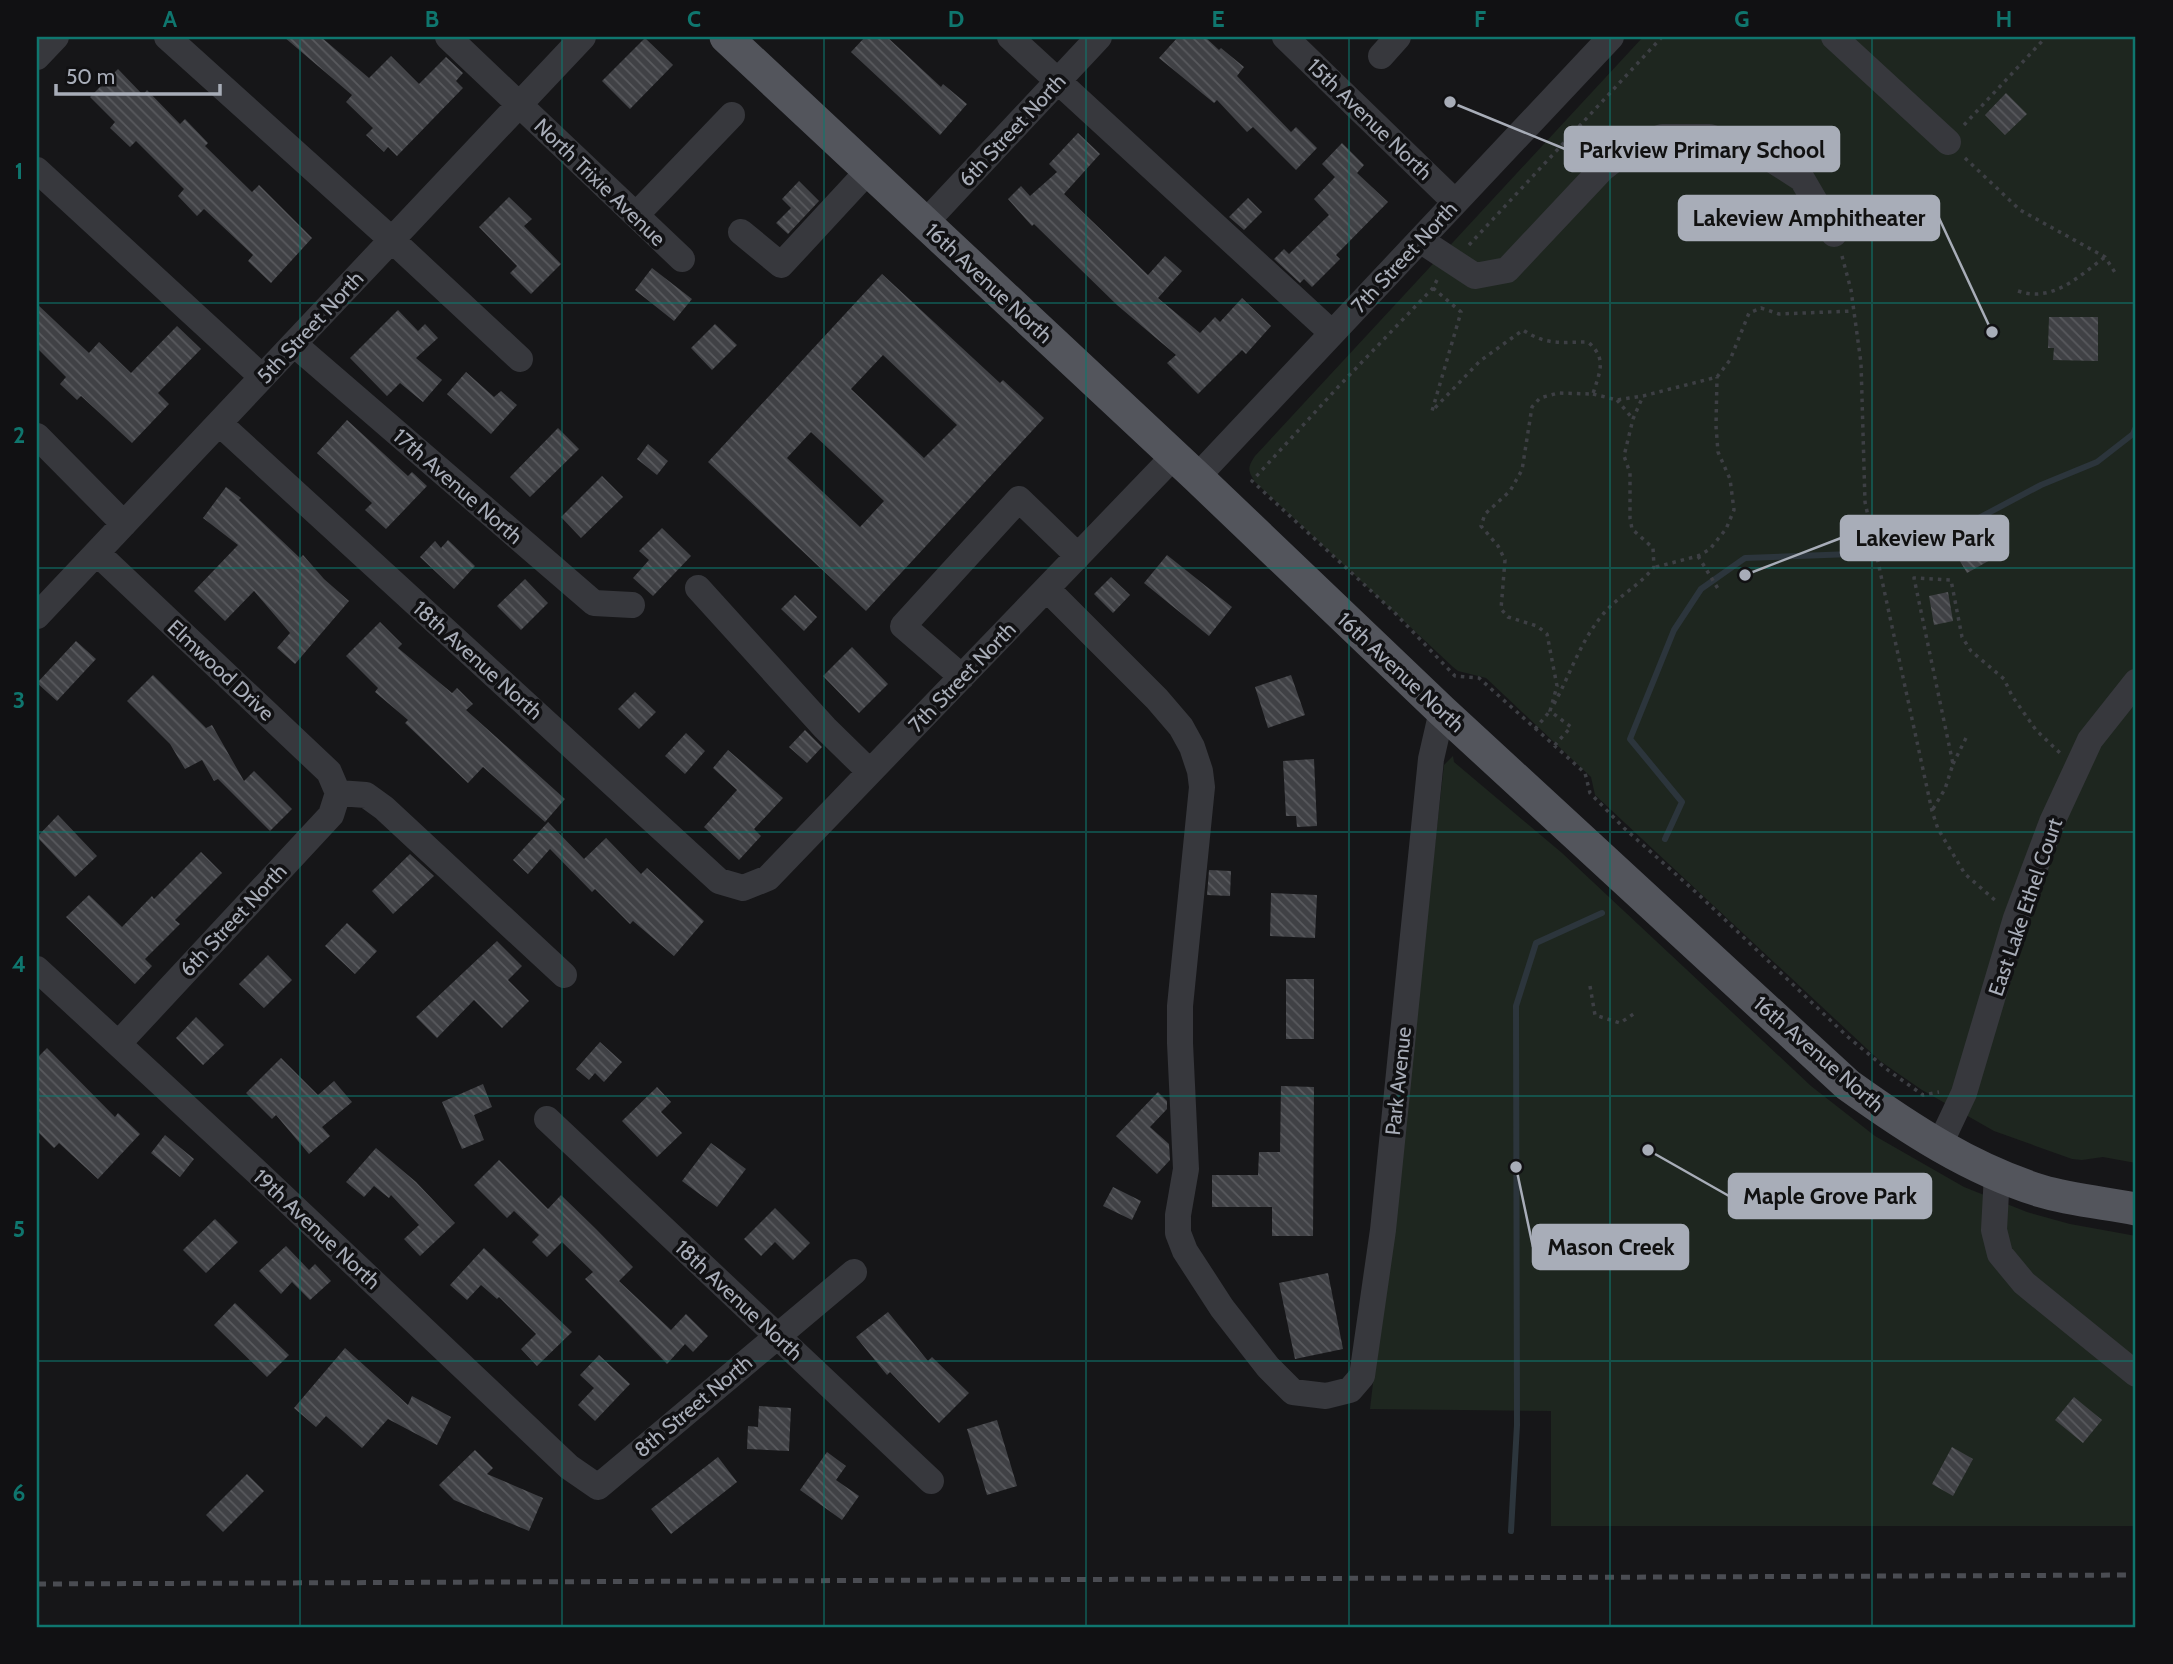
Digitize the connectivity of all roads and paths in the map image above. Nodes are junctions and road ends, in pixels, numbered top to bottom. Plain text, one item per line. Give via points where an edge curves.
1 (56, 37) edge
2 (167, 37) edge
3 (448, 37) edge
4 (583, 37) edge
5 (726, 37) edge
6 (1010, 37) edge
7 (1099, 37) edge
8 (1285, 37) edge
9 (1611, 37) edge
10 (1662, 37) edge
11 (1834, 37) edge
12 (2046, 37) edge
13 (37, 57) edge
14 (1058, 81) junction
15 (519, 104) junction
16 (732, 115) dead end
17 (1948, 142) junction
18 (37, 170) edge
19 (868, 171) junction
20 (1455, 202) junction
21 (636, 215) junction
22 (925, 223) junction
23 (741, 232) dead end
24 (1834, 234) joint
25 (392, 240) junction
26 (1420, 240) junction
27 (1466, 249) dead end
28 (2105, 257) junction
29 (682, 260) dead end
30 (1441, 272) dead end
31 (2116, 274) dead end
32 (1433, 288) junction
33 (2018, 291) dead end
34 (1853, 311) junction
35 (1332, 333) junction
36 (293, 344) junction
37 (520, 359) dead end
38 (262, 377) junction
39 (1717, 377) junction
40 (1593, 394) junction
41 (1643, 396) junction
42 (1616, 400) junction
43 (1633, 419) junction
44 (219, 423) junction
45 (37, 436) edge
46 (1186, 466) junction
47 (124, 524) junction
48 (97, 553) junction
49 (1078, 556) junction
50 (1698, 556) junction
51 (1654, 567) junction
52 (698, 588) dead end
53 (1046, 589) junction
54 (1720, 592) dead end
55 (632, 605) dead end
56 (37, 616) edge
57 (962, 677) junction
58 (2136, 682) edge
59 (1442, 711) junction
60 (1550, 711) junction
61 (1535, 729) junction
62 (1968, 734) dead end
63 (1554, 746) junction
64 (1953, 764) junction
65 (2077, 769) junction
66 (870, 772) junction
67 (338, 793) junction
68 (1932, 811) junction
69 (743, 888) joint
70 (2016, 918) junction
71 (37, 969) edge
72 (564, 975) dead end
73 (1590, 986) dead end
74 (1635, 1013) dead end
75 (119, 1043) junction
76 (1943, 1091) dead end
77 (547, 1119) dead end
78 (1940, 1146) junction
79 (1997, 1174) junction
80 (2136, 1209) edge
81 (854, 1272) dead end
82 (777, 1336) junction
83 (2136, 1374) edge
84 (931, 1480) dead end
85 (597, 1487) joint

1 - 13 street
2 - 25 street
3 - 15 street, North Trixie Avenue
4 - 15 street, 5th Street North
5 - 19 main road, 16th Avenue North
6 - 14 street
7 - 14 street, 6th Street North
8 - 20 street, 15th Avenue North
9 - 20 street, 7th Street North
10 - 27 path
11 - 17 street
12 - 17 path
14 - 22 street, 6th Street North
14 - 35 street
15 - 21 street, North Trixie Avenue
15 - 25 street, 5th Street North
16 - 21 street
17 - 28 path via 2020,210
18 - 38 street
19 - 22 main road, 16th Avenue North
19 - 23 street via 781,265
20 - 26 street, 7th Street North
21 - 29 street, North Trixie Avenue
22 - 46 main road, 16th Avenue North
24 - 26 street via 1802,179 1766,156 1710,137 1662,136 1629,148 1602,169 1507,270 1475,276
24 - 34 path via 1846,266
25 - 36 street, 5th Street North
25 - 37 street
26 - 35 street, 7th Street North
28 - 31 path
28 - 33 path via 2061,289 2031,295
30 - 32 path
32 - 40 path via 1461,312 1433,411 1479,362 1523,330 1556,344 1588,342 1598,351 1601,365
32 - 61 path via 1252,481 1394,612 1455,676 1479,678
34 - 39 path via 1779,314 1761,308 1749,313 1730,360
34 - 68 path via 1861,363 1866,502
35 - 46 street, 7th Street North
36 - 38 street, 5th Street North
36 - 55 street, 17th Avenue North via 593,603
38 - 44 street, 5th Street North
39 - 41 path
39 - 50 path via 1718,452 1730,479 1734,510 1726,529
40 - 42 path
40 - 60 path via 1558,393 1540,398 1532,407 1522,470 1510,491 1485,514 1481,526 1505,560 1501,609 1508,617 1547,634 1558,686
41 - 42 path
41 - 43 path
42 - 43 path
43 - 51 path via 1624,456 1630,473 1630,518 1632,529 1653,548
44 - 47 street, 5th Street North
44 - 69 street, 18th Avenue North via 719,881
45 - 47 street
46 - 49 street, 7th Street North
46 - 59 main road, 16th Avenue North
47 - 48 street, 5th Street North
48 - 56 street, 5th Street North
48 - 67 street, Elmwood Drive via 329,772
49 - 53 street, 7th Street North
49 - 57 street via 1019,499 903,626
50 - 51 path
50 - 54 path
51 - 60 path via 1605,612 1578,652
52 - 66 street
53 - 57 street, 7th Street North
53 - 59 street, Park Avenue via 1181,727 1200,771 1180,1006 1186,1169 1178,1233 1222,1308 1293,1392 1326,1396 1350,1390 1362,1376 1384,1217 1431,759
57 - 66 street, 7th Street North
58 - 65 street, East Lake Ethel Court via 2090,740
59 - 78 main road, 16th Avenue North via 1848,1085
60 - 61 path
60 - 63 path via 1571,727
61 - 63 path
62 - 64 path
63 - 76 path via 1585,773 1590,793 1624,828 1848,1037 1923,1095
64 - 65 path via 1914,578 1951,580 1962,637 1971,651 2004,679 2036,730
64 - 68 path
65 - 70 street, East Lake Ethel Court
66 - 69 street, 7th Street North via 768,878
67 - 72 street via 366,795 384,808
67 - 75 street, 6th Street North via 331,815
68 - 70 path via 1965,874
70 - 78 street, East Lake Ethel Court via 1964,1093
71 - 75 street, 19th Avenue North
73 - 74 path via 1595,1015 1620,1023
75 - 85 street, 19th Avenue North via 569,1467
77 - 82 street, 18th Avenue North
78 - 79 main road, 16th Avenue North
79 - 80 main road, 16th Avenue North via 2042,1192
79 - 83 street via 1994,1230 2000,1254 2024,1283
81 - 82 street, 8th Street North
82 - 84 street, 18th Avenue North
82 - 85 street, 8th Street North

